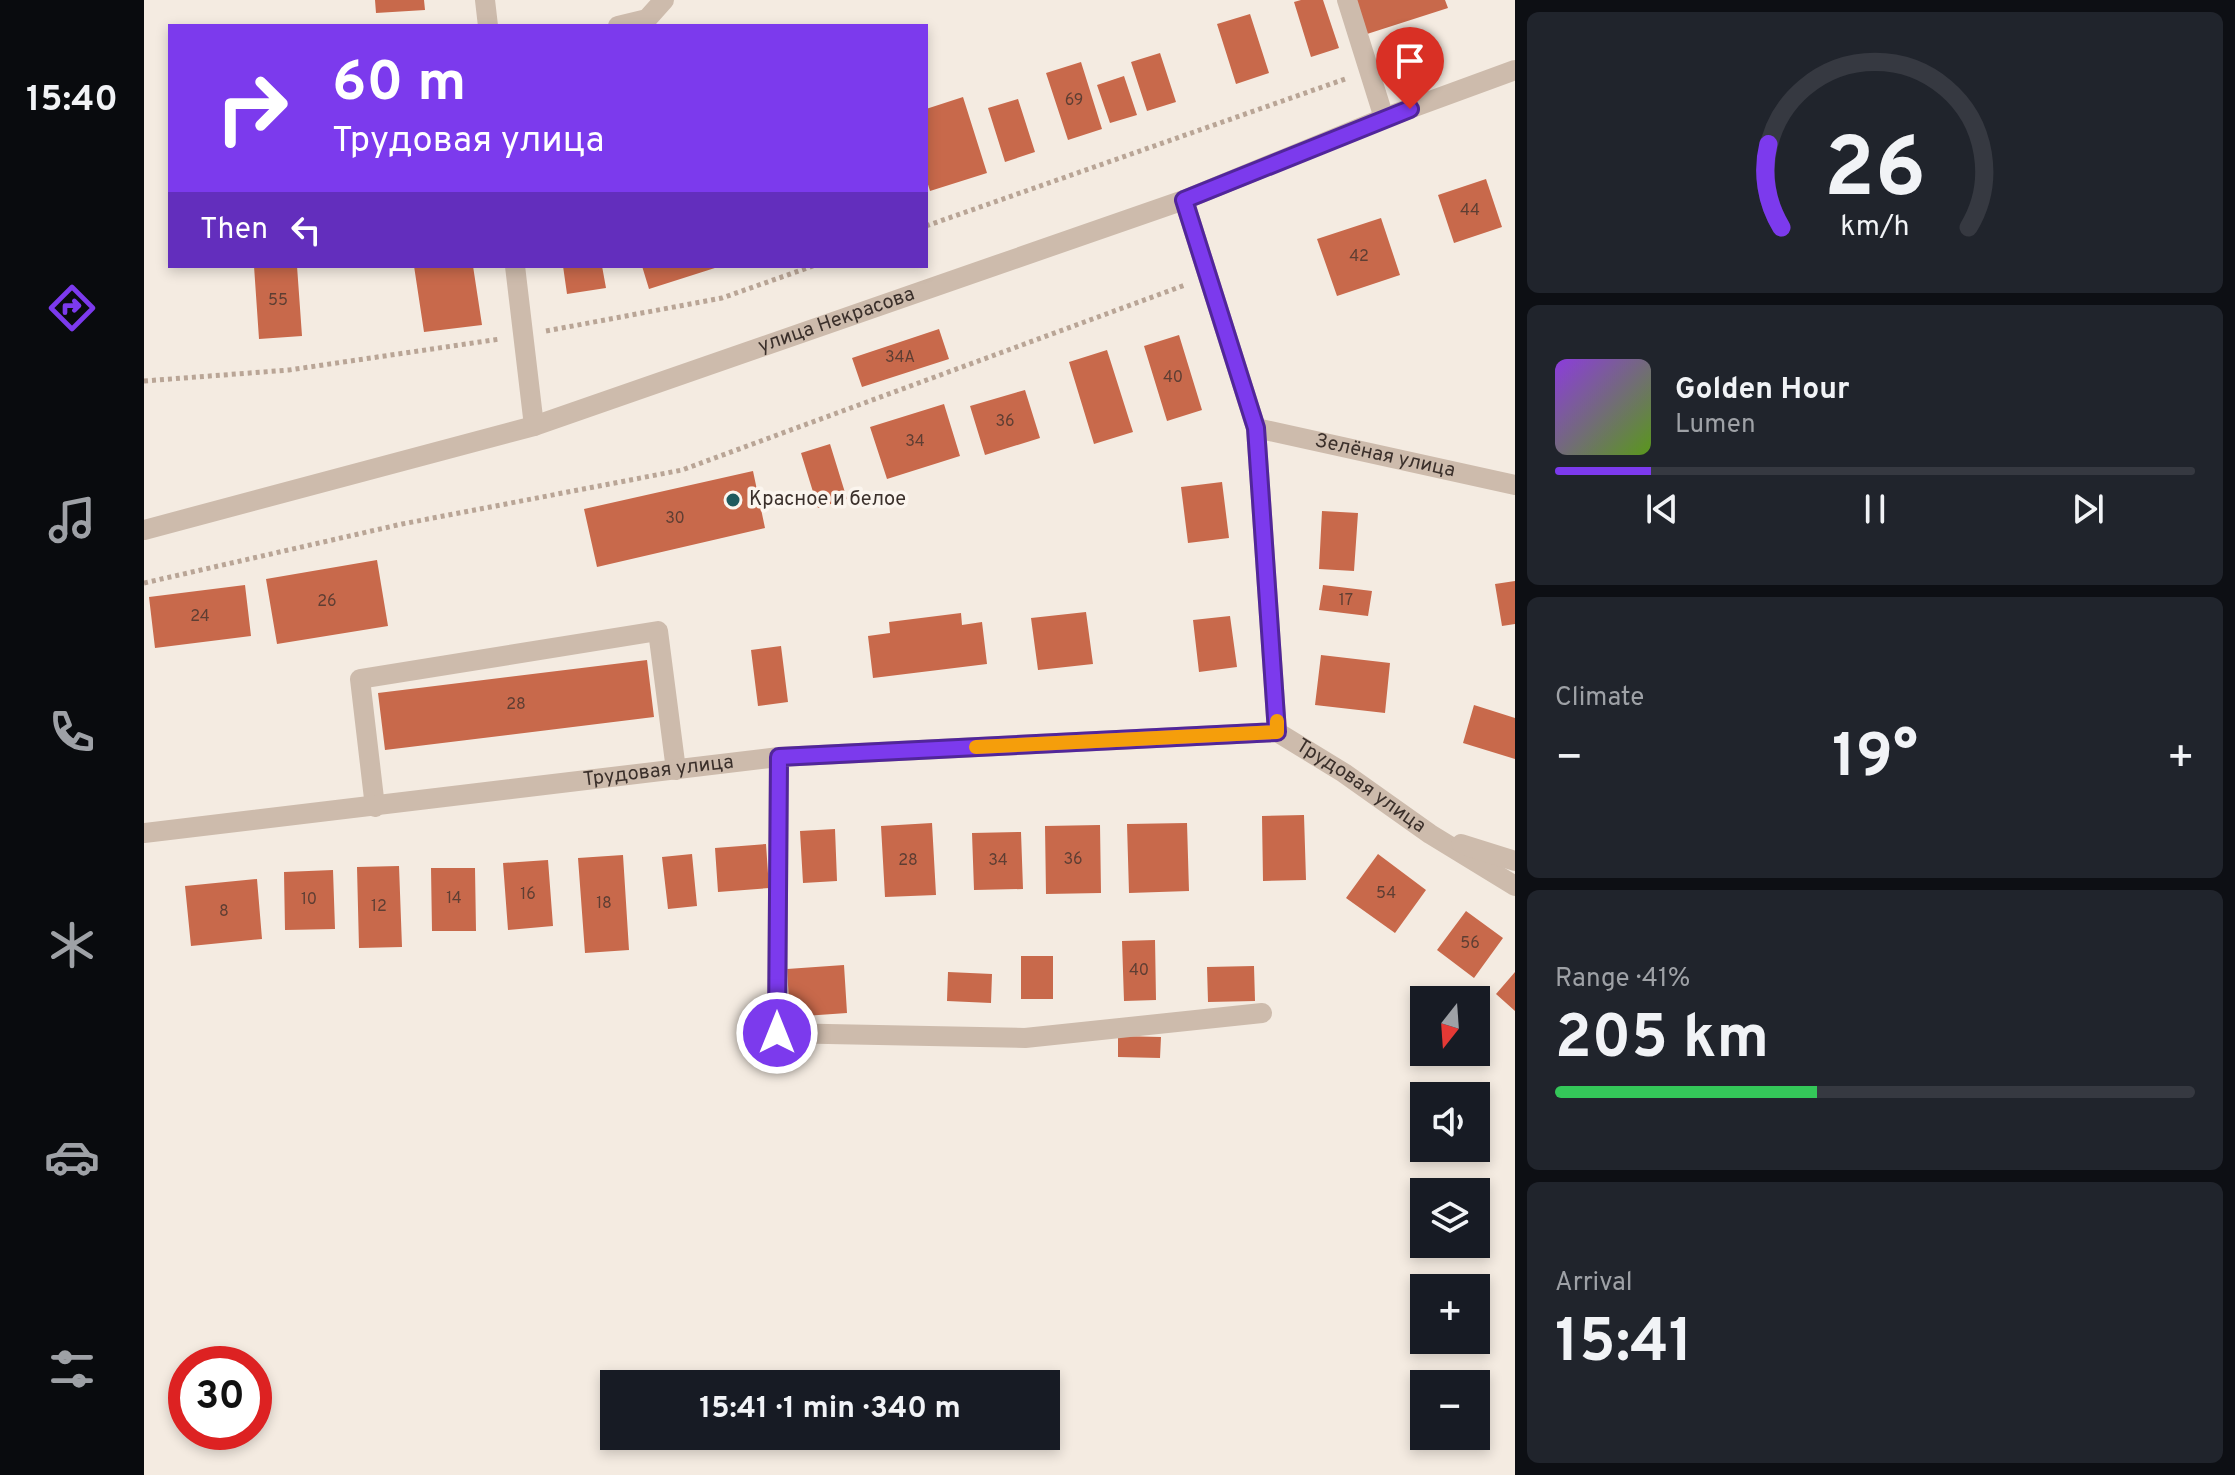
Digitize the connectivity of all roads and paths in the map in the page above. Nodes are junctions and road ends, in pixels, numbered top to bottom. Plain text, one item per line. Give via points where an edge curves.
1 (485, 0) edge
2 (664, 0) edge
3 (1347, 0) edge
4 (488, 24) edge
5 (626, 24) edge
6 (1515, 70) edge
7 (1369, 71) junction
8 (1384, 118) junction
9 (1184, 200) junction
10 (928, 225) edge
11 (515, 268) edge
12 (807, 268) edge
13 (1208, 277) junction
14 (524, 335) junction
15 (144, 381) edge
16 (534, 426) junction
17 (1256, 428) junction
18 (1515, 485) edge
19 (144, 530) edge
20 (144, 583) edge
21 (1277, 732) junction
22 (779, 757) junction
23 (676, 770) junction
24 (375, 807) junction
25 (144, 833) edge
26 (1430, 834) junction
27 (1515, 861) edge
28 (1515, 886) edge
29 (1262, 1013) dead end

1 - 4 street
2 - 5 street via 647,19
3 - 7 street
6 - 8 street, улица Некрасова
7 - 8 street
7 - 10 path
8 - 9 street, улица Некрасова
9 - 13 street
9 - 16 street, улица Некрасова
11 - 14 street
12 - 14 path via 722,298
13 - 17 street
13 - 20 path via 682,470 402,524
14 - 15 path via 289,370
14 - 16 street
16 - 19 street, улица Некрасова
17 - 18 street, Зелёная улица
17 - 21 street
21 - 22 street, Трудовая улица
21 - 26 street, Трудовая улица
22 - 23 street, Трудовая улица
22 - 29 street via 777,1033 1025,1038
23 - 24 street, Трудовая улица
23 - 24 street via 658,631 360,679
24 - 25 street, Трудовая улица
26 - 27 street
26 - 28 street, Трудовая улица

